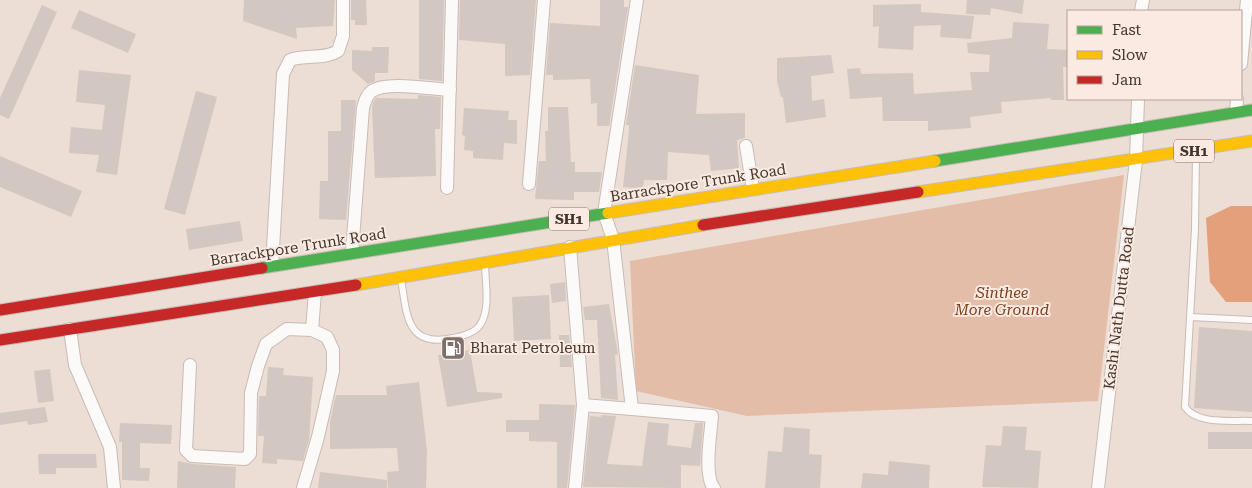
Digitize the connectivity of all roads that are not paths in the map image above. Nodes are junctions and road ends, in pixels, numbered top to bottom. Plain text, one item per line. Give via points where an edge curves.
1 (344, 0) edge
2 (452, 0) edge
3 (544, 0) edge
4 (637, 0) edge
5 (1247, 0) edge
6 (1242, 53) edge
7 (450, 90) junction
8 (1138, 100) edge
9 (1237, 100) edge
10 (1252, 110) edge
11 (1236, 112) junction
12 (1138, 128) junction
13 (1252, 141) edge
14 (746, 146) dead end
15 (1196, 150) junction
16 (1136, 160) junction
17 (529, 184) dead end
18 (447, 188) dead end
19 (753, 189) junction
20 (604, 213) junction
21 (613, 239) junction
22 (570, 247) junction
23 (352, 252) junction
24 (485, 262) junction
25 (272, 266) junction
26 (400, 276) junction
27 (315, 292) junction
28 (0, 310) edge
29 (1190, 317) junction
30 (1252, 320) edge
31 (70, 330) junction
32 (312, 330) junction
33 (0, 340) edge
34 (190, 365) dead end
35 (583, 405) junction
36 (632, 409) junction
37 (1252, 422) edge
38 (114, 488) edge
39 (303, 488) edge
40 (575, 488) edge
41 (714, 488) edge
42 (1098, 488) edge

1 - 25 street via 343,36 338,51 327,56 300,56 290,60 283,74
2 - 7 street
3 - 17 street
4 - 20 street
5 - 6 street
7 - 18 street
7 - 23 street via 396,86 372,90 368,95 361,123
8 - 12 street, Kashi Nath Dutta Road
9 - 11 street
10 - 11 main road, Barrackpore Trunk Road / SH1
11 - 12 main road, Barrackpore Trunk Road / SH1
12 - 16 street, Kashi Nath Dutta Road
12 - 19 main road, Barrackpore Trunk Road / SH1
13 - 15 main road, SH1
14 - 19 street
15 - 16 main road, SH1
15 - 29 lane
16 - 21 main road, SH1
16 - 42 street, Kashi Nath Dutta Road
19 - 20 main road, Barrackpore Trunk Road / SH1
20 - 21 street
20 - 23 main road, Barrackpore Trunk Road / SH1
21 - 22 main road, SH1
21 - 36 street
22 - 24 main road, SH1
22 - 35 street
23 - 25 main road, Barrackpore Trunk Road / SH1
24 - 26 main road, SH1
24 - 26 lane via 485,309 481,324 466,335 441,340 421,337 412,328
25 - 28 main road, Barrackpore Trunk Road / SH1
26 - 27 main road, SH1
27 - 31 main road, SH1
27 - 32 street
29 - 30 lane
29 - 37 lane via 1185,407 1199,418
31 - 33 main road, SH1
31 - 38 street via 75,365 110,447
32 - 34 street via 287,329 266,344 251,393 250,454 245,459 192,456 186,450
32 - 39 street via 328,336 333,350 333,371
35 - 36 street
35 - 40 street
36 - 41 street via 712,416 708,470 710,484

